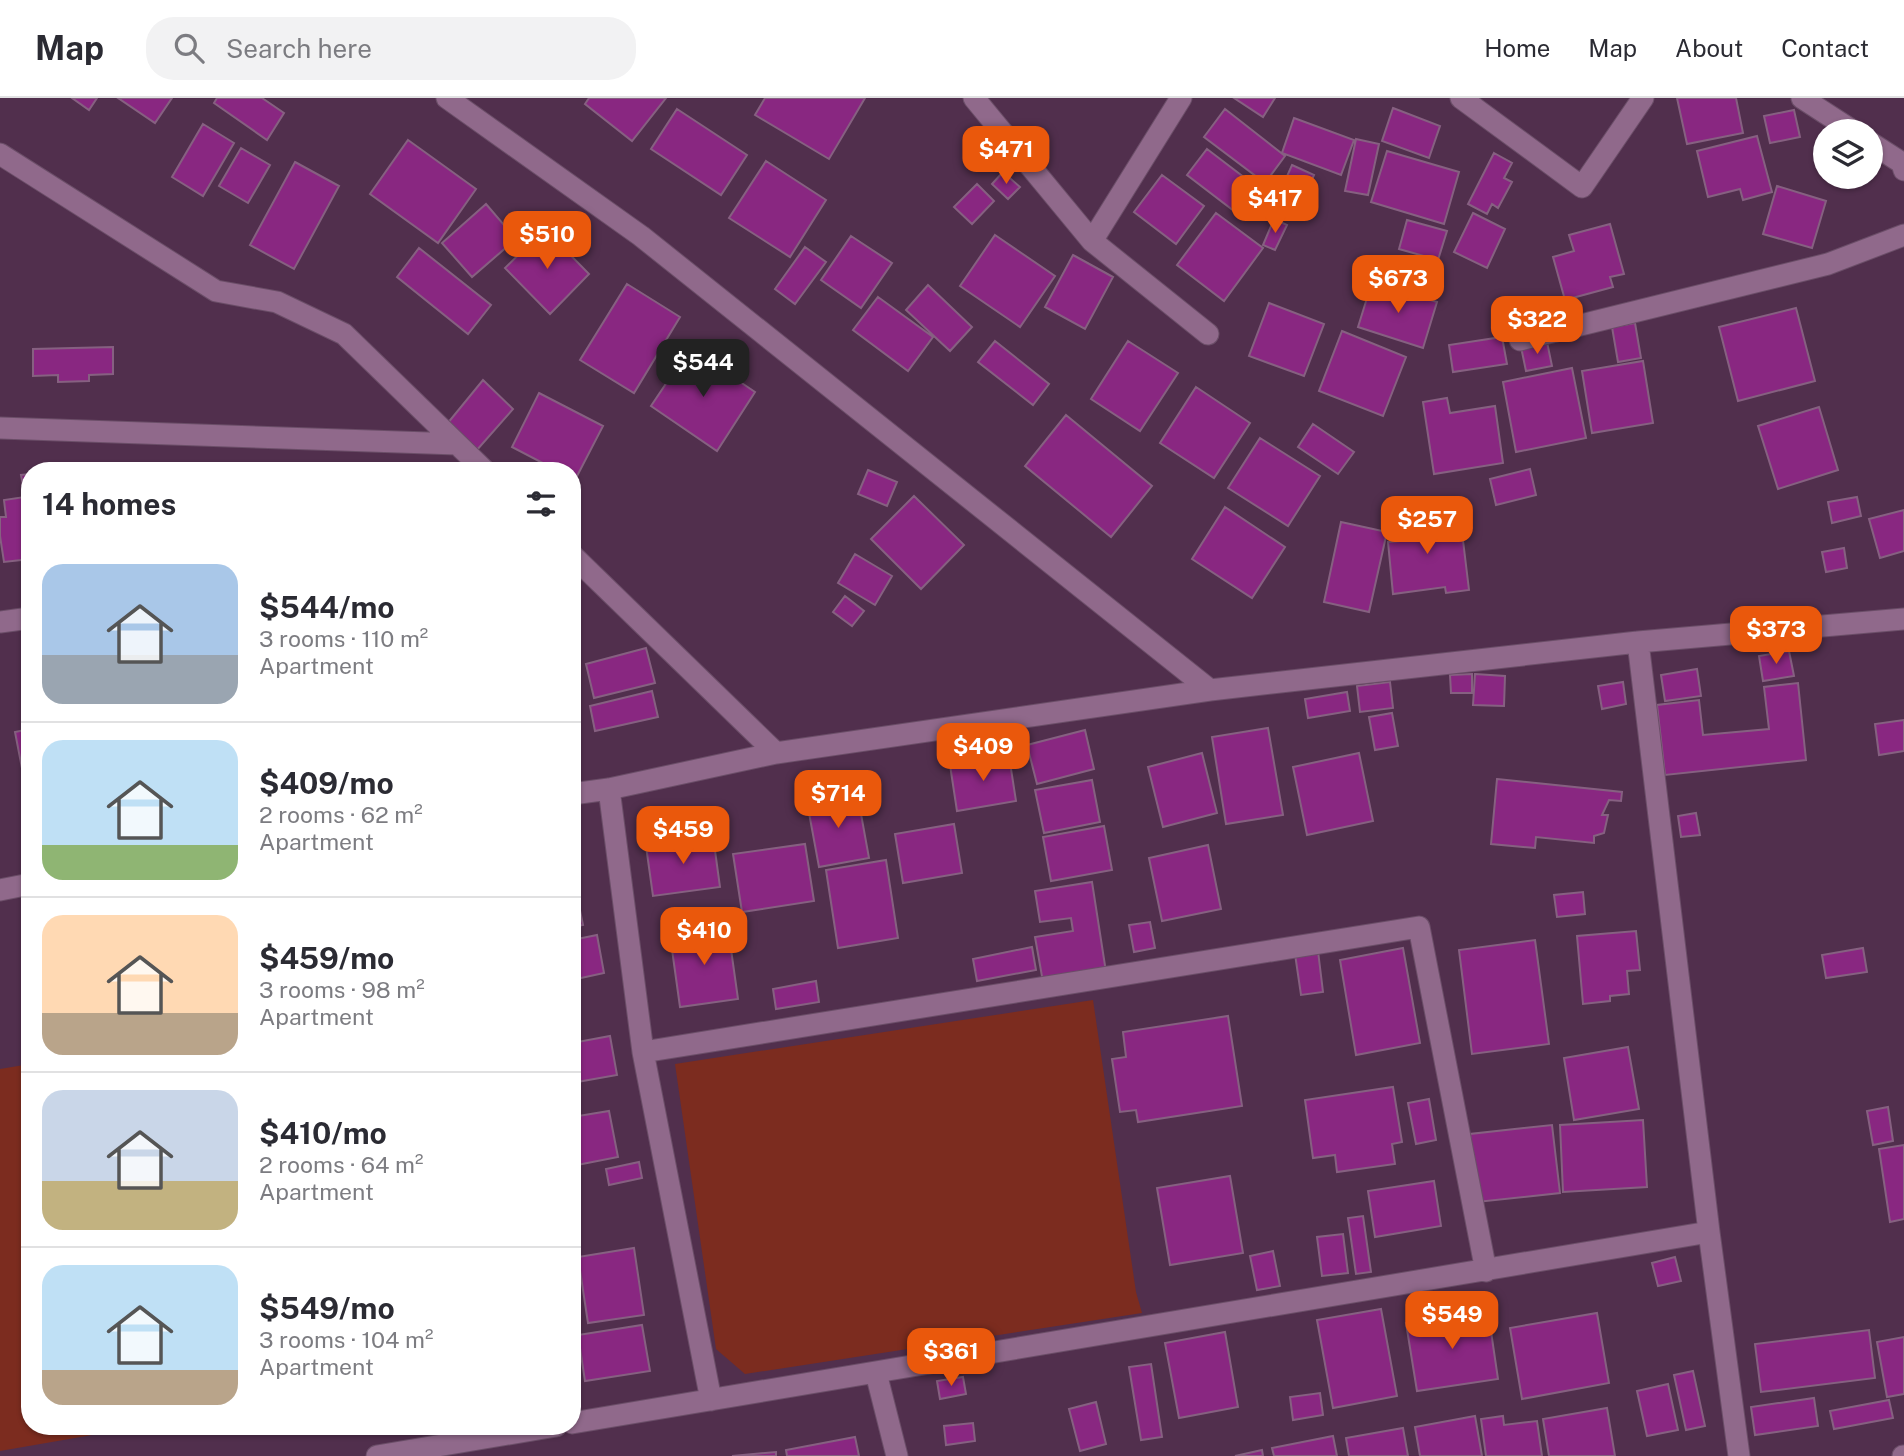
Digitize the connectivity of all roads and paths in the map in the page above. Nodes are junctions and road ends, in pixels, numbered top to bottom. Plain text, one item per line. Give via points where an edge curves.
1 (447, 98) edge
2 (974, 98) edge
3 (1181, 98) edge
4 (1461, 98) edge
5 (1643, 98) edge
6 (1802, 98) edge
7 (1834, 119) edge
8 (1883, 150) edge
9 (0, 154) edge
10 (1903, 163) edge
11 (1904, 234) edge
12 (1092, 241) junction
13 (1208, 334) dead end
14 (1520, 340) dead end
15 (0, 428) edge
16 (457, 444) junction
17 (476, 462) edge
18 (581, 564) edge
19 (21, 619) edge
20 (1904, 619) edge
21 (0, 622) edge
22 (1638, 642) junction
23 (1210, 690) junction
24 (776, 753) junction
25 (609, 789) junction
26 (581, 793) edge
27 (21, 886) edge
28 (0, 890) edge
29 (643, 1052) junction
30 (1709, 1232) junction
31 (1486, 1271) junction
32 (876, 1373) junction
33 (711, 1400) junction
34 (581, 1422) edge
35 (493, 1435) edge
36 (444, 1442) edge
37 (377, 1456) edge
38 (897, 1456) edge
39 (1739, 1456) edge

1 - 23 street via 641,236
2 - 12 street
3 - 12 street
4 - 5 street via 1582,187
6 - 7 street
8 - 10 street
9 - 16 street via 216,291 277,302 344,334
11 - 14 street via 1828,264
12 - 13 street
15 - 16 street
16 - 17 street
18 - 24 street
19 - 21 street
20 - 22 street
22 - 23 street
22 - 30 street
23 - 24 street
24 - 25 street
25 - 26 street
25 - 29 street
27 - 28 street
29 - 31 street via 1419,927
29 - 33 street
30 - 31 street
30 - 39 street
31 - 32 street
32 - 33 street
32 - 38 street
33 - 34 street
35 - 36 street
36 - 37 street

